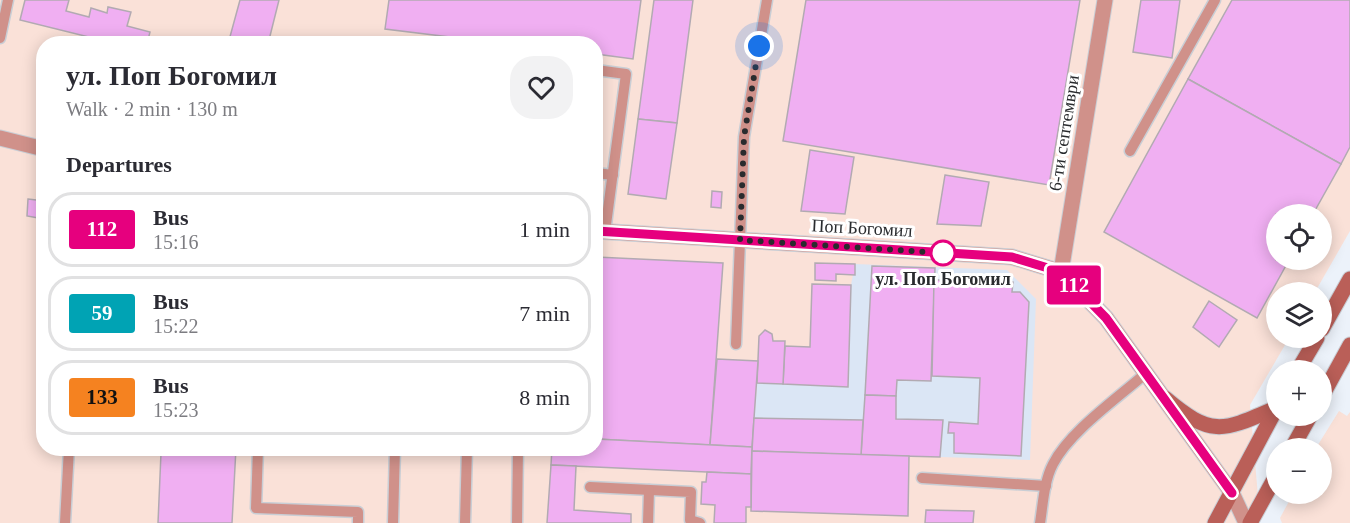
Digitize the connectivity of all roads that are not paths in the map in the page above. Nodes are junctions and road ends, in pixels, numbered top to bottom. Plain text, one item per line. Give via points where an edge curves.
1 (8, 0) edge
2 (767, 0) edge
3 (1105, 0) edge
4 (1215, 0) edge
5 (0, 38) edge
6 (603, 71) edge
7 (0, 138) edge
8 (36, 147) edge
9 (1130, 151) dead end
10 (603, 174) edge
11 (613, 175) junction
12 (603, 218) edge
13 (603, 231) edge
14 (740, 240) junction
15 (1061, 272) junction
16 (1350, 279) edge
17 (1332, 311) edge
18 (736, 344) dead end
19 (1350, 345) edge
20 (1146, 373) junction
21 (1332, 378) edge
22 (1165, 398) junction
23 (1266, 412) edge
24 (1267, 426) edge
25 (69, 456) edge
26 (258, 456) edge
27 (395, 456) edge
28 (467, 456) edge
29 (518, 456) edge
30 (922, 478) dead end
31 (1046, 486) junction
32 (590, 487) dead end
33 (649, 490) junction
34 (1232, 493) junction
35 (1266, 493) edge
36 (65, 523) edge
37 (358, 523) edge
38 (393, 523) edge
39 (465, 523) edge
40 (517, 523) edge
41 (648, 523) edge
42 (700, 523) edge
43 (1040, 523) edge
44 (1215, 523) edge
45 (1248, 523) edge

1 - 5 lane
2 - 14 lane via 744,137
3 - 15 street, 6-ти септември
4 - 9 lane
6 - 11 lane via 626,74
7 - 8 street
10 - 11 lane
11 - 12 lane
13 - 14 street, Поп Богомил
14 - 15 street, Поп Богомил via 1012,257
14 - 18 lane
15 - 20 street, Поп Богомил via 1106,318
16 - 17 main road
19 - 21 main road
20 - 22 street, Поп Богомил
20 - 31 lane via 1073,438 1053,464
22 - 23 main road via 1190,419 1210,427 1239,424
22 - 34 street, Поп Богомил
24 - 34 main road
25 - 36 lane
26 - 37 lane via 256,508 358,512
27 - 38 lane
28 - 39 lane
29 - 40 lane
30 - 31 lane
31 - 43 lane
32 - 33 lane
33 - 41 lane
33 - 42 lane via 691,492 690,520
34 - 44 main road
34 - 45 street, Поп Богомил
35 - 45 main road

